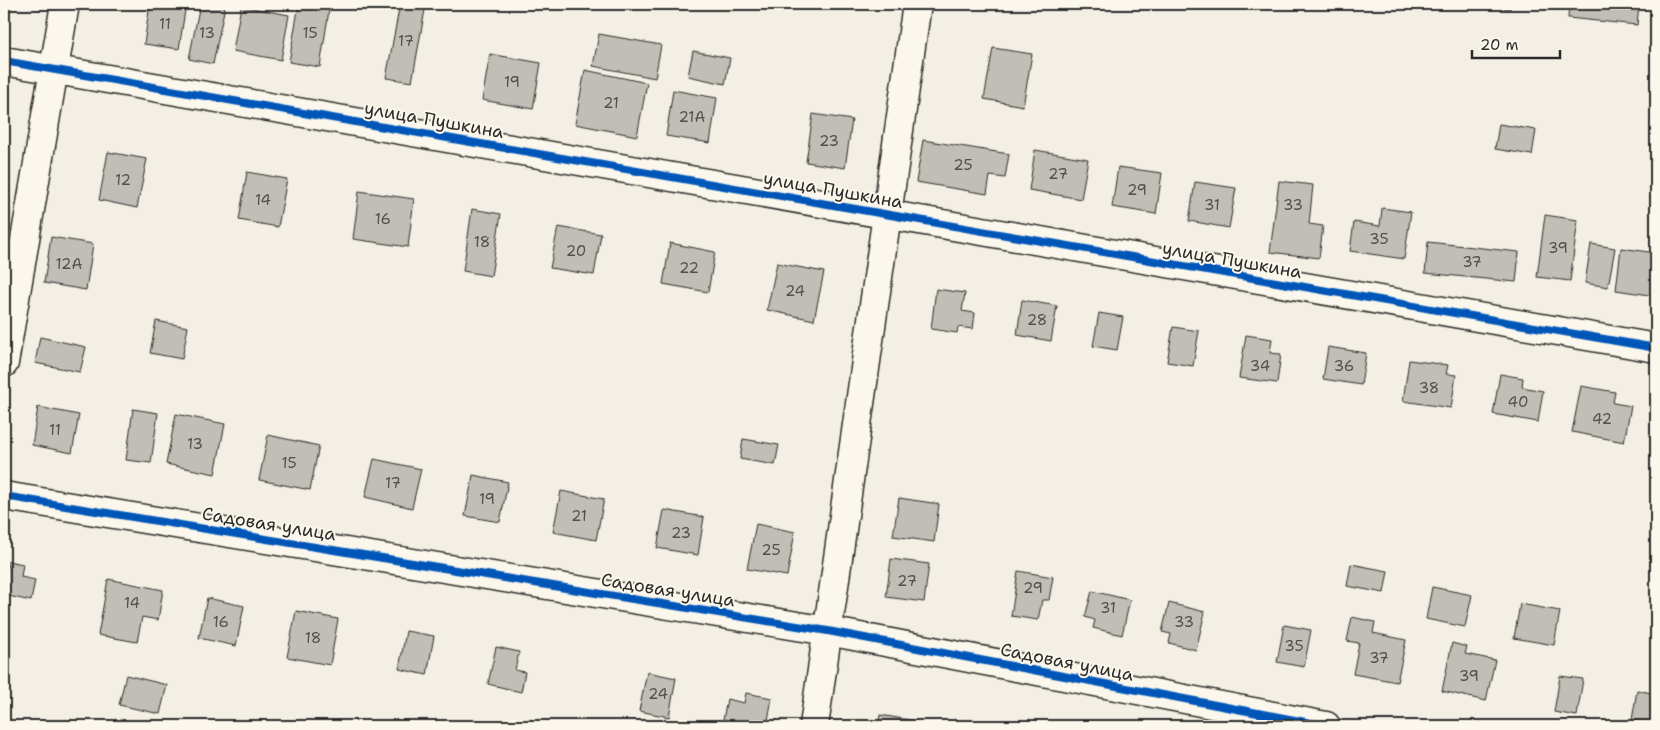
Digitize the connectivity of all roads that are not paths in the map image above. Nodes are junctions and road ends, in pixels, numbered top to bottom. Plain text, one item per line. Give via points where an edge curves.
1 (65, 4) edge
2 (917, 4) edge
3 (4, 61) edge
4 (53, 68) junction
5 (887, 215) junction
6 (1656, 348) edge
7 (4, 362) edge
8 (4, 496) edge
9 (828, 631) junction
10 (814, 726) edge
11 (1326, 726) edge

1 - 4 street
2 - 5 street
3 - 4 street, улица Пушкина
4 - 5 street, улица Пушкина
4 - 7 street
5 - 6 street, улица Пушкина
5 - 9 street
8 - 9 street, Садовая улица
9 - 10 street
9 - 11 street, Садовая улица

